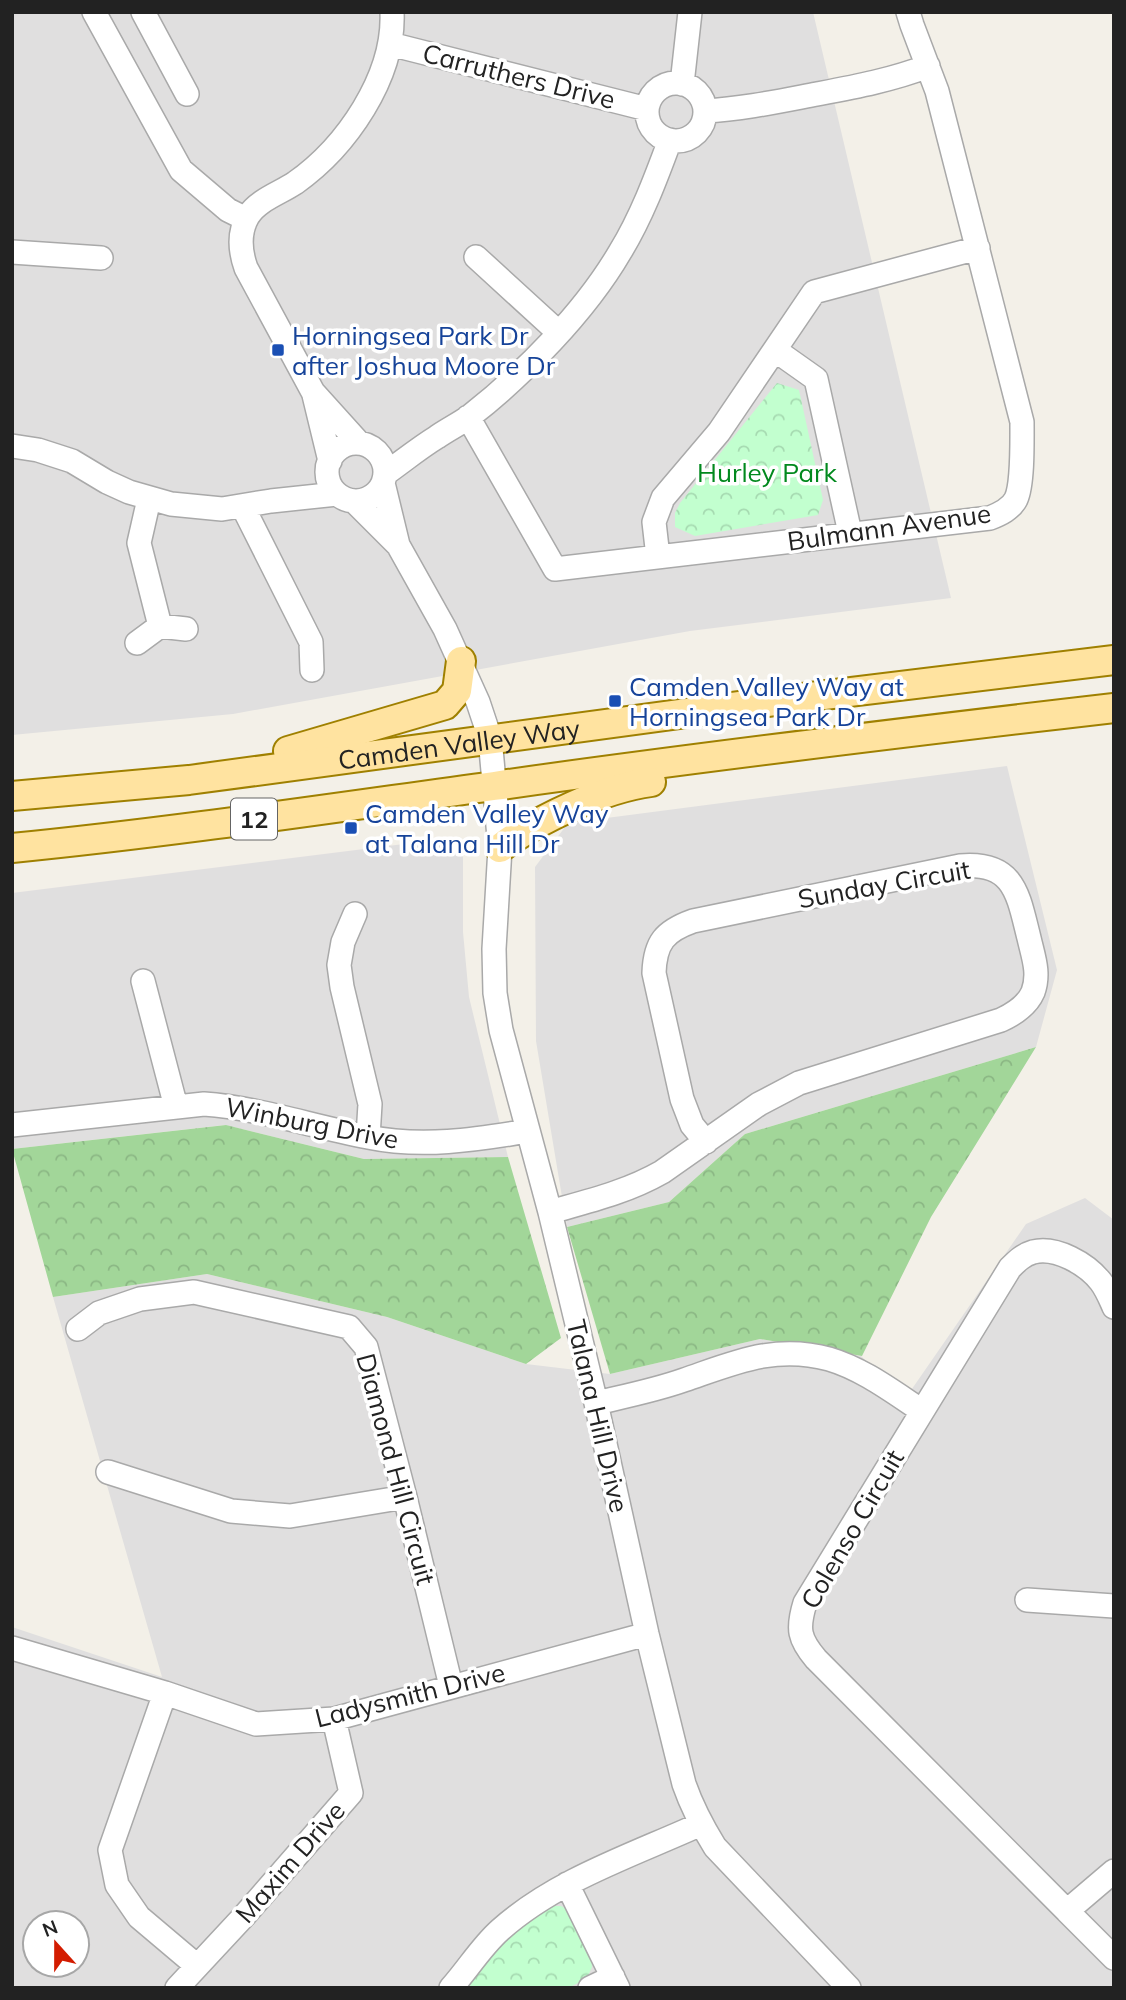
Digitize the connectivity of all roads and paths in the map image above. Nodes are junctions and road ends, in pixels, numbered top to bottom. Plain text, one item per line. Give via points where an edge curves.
1 (94, 12) edge
2 (392, 12) edge
3 (691, 12) edge
4 (908, 12) edge
5 (145, 13) edge
6 (390, 44) junction
7 (928, 66) junction
8 (682, 84) junction
9 (187, 94) dead end
10 (647, 108) junction
11 (705, 111) junction
12 (670, 140) junction
13 (246, 219) junction
14 (978, 248) junction
15 (12, 253) edge
16 (476, 257) dead end
17 (102, 258) dead end
18 (558, 332) junction
19 (775, 350) junction
20 (313, 392) junction
21 (468, 417) junction
22 (437, 437) junction
23 (12, 446) edge
24 (367, 447) junction
25 (328, 466) junction
26 (384, 479) junction
27 (346, 498) junction
28 (149, 499) junction
29 (271, 501) junction
30 (243, 507) junction
31 (850, 533) junction
32 (398, 545) junction
33 (658, 557) junction
34 (160, 626) junction
35 (186, 629) dead end
36 (137, 643) dead end
37 (1114, 660) edge
38 (460, 661) junction
39 (312, 670) dead end
40 (1114, 708) edge
41 (857, 737) junction
42 (490, 738) junction
43 (495, 786) junction
44 (93, 789) junction
45 (12, 796) edge
46 (12, 848) edge
47 (500, 848) junction
48 (355, 914) dead end
49 (143, 981) dead end
50 (176, 1107) junction
51 (12, 1125) edge
52 (528, 1131) junction
53 (368, 1137) junction
54 (706, 1142) junction
55 (550, 1212) junction
56 (1114, 1307) edge
57 (78, 1329) dead end
58 (596, 1403) junction
59 (922, 1411) junction
60 (108, 1472) dead end
61 (405, 1497) junction
62 (1027, 1600) dead end
63 (1114, 1606) edge
64 (647, 1634) junction
65 (12, 1648) edge
66 (451, 1686) junction
67 (165, 1693) junction
68 (334, 1718) junction
69 (701, 1824) junction
70 (1114, 1871) edge
71 (567, 1884) junction
72 (1067, 1911) junction
73 (1114, 1958) edge
74 (197, 1966) junction
75 (615, 1982) edge
76 (177, 1988) edge
77 (451, 1988) edge
78 (590, 1988) edge
79 (849, 1988) edge

1 - 13 street via 181,170
2 - 6 street
3 - 8 street
4 - 7 street, Bulmann Avenue
5 - 9 street
6 - 10 street, Carruthers Drive
6 - 13 street via 361,113 335,148
7 - 11 street via 845,89
7 - 14 street, Bulmann Avenue
8 - 10 street via 657,90
8 - 11 street via 697,92
10 - 12 street via 653,130
11 - 12 street via 696,132 687,139
12 - 18 street via 621,251 599,285
13 - 20 street via 241,250 246,268
14 - 19 street via 814,292
14 - 31 street, Bulmann Avenue via 1022,422 1016,501 990,518
15 - 17 street
16 - 18 street
18 - 21 street
19 - 31 street via 816,379
19 - 33 street via 719,432 663,498 654,522
20 - 24 street
20 - 25 street
21 - 22 street
21 - 33 street, Bulmann Avenue via 555,569
22 - 24 street
22 - 26 street
23 - 28 street via 72,461
24 - 25 street via 341,448
24 - 26 street via 381,457
25 - 27 street via 332,487
25 - 29 street
26 - 27 street via 371,497
26 - 32 street
27 - 29 street
27 - 32 street
28 - 30 street via 195,508
28 - 34 street via 139,543
29 - 30 street
30 - 39 street via 311,642
31 - 33 street, Bulmann Avenue
32 - 38 street, Talana Hill Drive
34 - 35 street
34 - 36 street
37 - 42 main road, Camden Valley Way / 12
38 - 42 street, Talana Hill Drive
38 - 44 main road via 457,691 446,705 301,749
40 - 41 main road, Camden Valley Way / 12
41 - 43 main road, Camden Valley Way / 12
41 - 47 main road via 799,764 623,787 535,824
42 - 43 street, Talana Hill Drive
42 - 44 main road, Camden Valley Way / 12
43 - 46 main road, Camden Valley Way / 12
43 - 47 street, Talana Hill Drive
44 - 45 main road, Camden Valley Way / 12
47 - 52 street, Talana Hill Drive via 495,993
48 - 53 street via 339,965 370,1104
49 - 50 street
50 - 51 street, Winburg Drive
50 - 53 street, Winburg Drive via 232,1106
52 - 53 street, Winburg Drive via 465,1141
52 - 55 street, Talana Hill Drive
54 - 54 street, Sunday Circuit via 692,1125 682,1099 654,973 654,958 666,934 693,921 960,866 988,867 1009,880 1017,892 1037,968 1032,993 1016,1013 799,1083
54 - 55 street, Sunday Circuit via 646,1181
55 - 58 street, Talana Hill Drive
56 - 59 street, Colenso Circuit via 1099,1279 1062,1254 1034,1252 1021,1257
57 - 61 street, Diamond Hill Circuit via 99,1313 141,1299 194,1292 349,1327 366,1347
58 - 59 street via 759,1355 780,1353 805,1354 851,1367
58 - 64 street, Talana Hill Drive
59 - 72 street, Colenso Circuit via 805,1603 801,1635 816,1659
60 - 61 street via 231,1511 290,1516
61 - 66 street, Diamond Hill Circuit
62 - 63 street
64 - 66 street, Ladysmith Drive
64 - 69 street, Talana Hill Drive via 684,1784
65 - 67 street, Ladysmith Drive
66 - 68 street, Ladysmith Drive
67 - 68 street, Ladysmith Drive via 256,1724
67 - 74 street via 110,1850 117,1885 139,1917
68 - 74 street, Maxim Drive via 351,1793
69 - 71 street
69 - 79 street, Talana Hill Drive via 738,1873
70 - 72 street
71 - 75 street
71 - 77 street via 497,1933
72 - 73 street, Colenso Circuit
74 - 76 street, Maxim Drive
75 - 78 street

